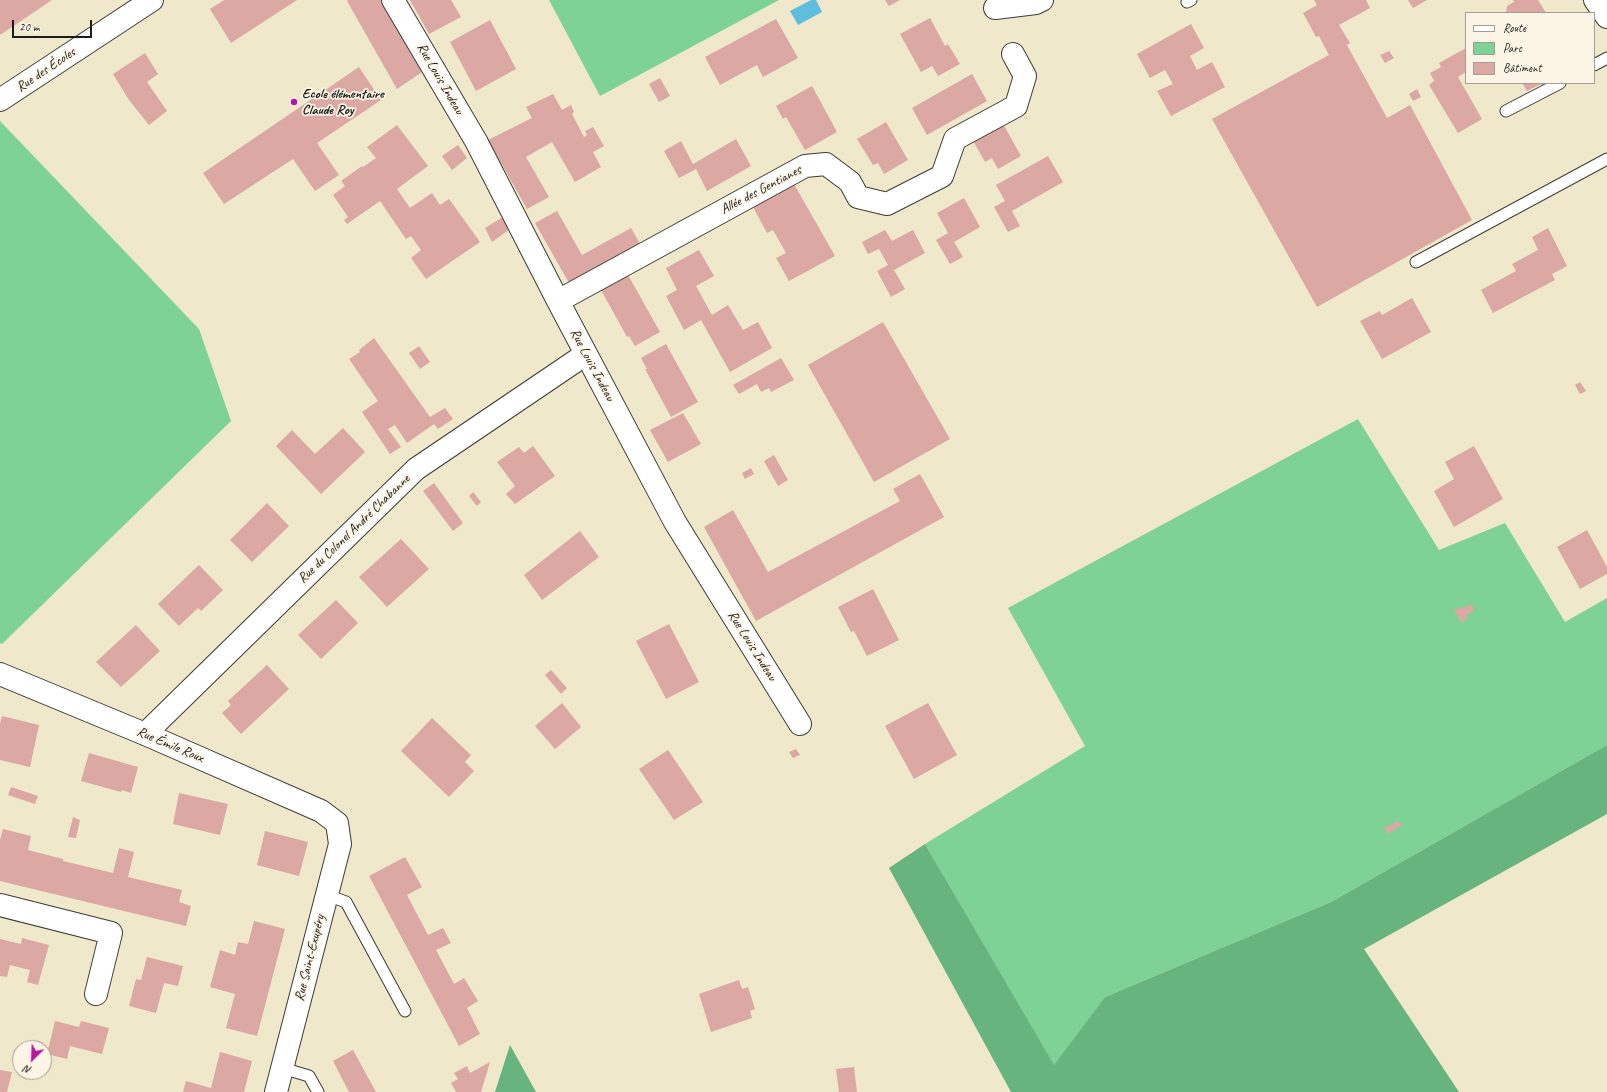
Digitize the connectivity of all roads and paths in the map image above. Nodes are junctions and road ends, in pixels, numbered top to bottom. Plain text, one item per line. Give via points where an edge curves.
1 (152, 0) edge
2 (393, 0) edge
3 (1595, 0) edge
4 (1037, 1) edge
5 (995, 8) dead end
6 (1607, 17) edge
7 (1013, 54) dead end
8 (1607, 58) edge
9 (1595, 64) edge
10 (1558, 84) edge
11 (0, 100) edge
12 (1506, 111) dead end
13 (1607, 159) edge
14 (1416, 262) dead end
15 (558, 301) junction
16 (586, 354) junction
17 (0, 674) edge
18 (800, 724) dead end
19 (145, 734) junction
20 (337, 823) joint
21 (326, 895) junction
22 (0, 905) edge
23 (96, 994) dead end
24 (405, 1011) dead end
25 (282, 1068) junction
26 (276, 1092) edge
27 (318, 1092) edge

1 - 11 street, Rue des Écoles
2 - 15 street, Rue Louis Indeau via 476,141
3 - 6 street
4 - 5 street
7 - 15 street, Allée des Gentianes via 1025,76 1016,106 955,139 942,176 887,204 858,197 850,182 826,164 805,166
8 - 9 lane
10 - 12 lane
13 - 14 lane
15 - 16 street, Rue Louis Indeau
16 - 18 street, Rue Louis Indeau via 675,522
16 - 19 street, Rue du Colonel André Chabanne via 416,469
17 - 19 street, Rue Émile Roux
19 - 20 street, Rue Émile Roux via 321,811
20 - 21 street, Rue Saint-Exupéry via 340,844
21 - 24 lane via 346,902
21 - 25 street, Rue Saint-Exupéry
22 - 23 street via 111,933
25 - 26 street, Rue Saint-Exupéry
25 - 27 lane via 309,1076

